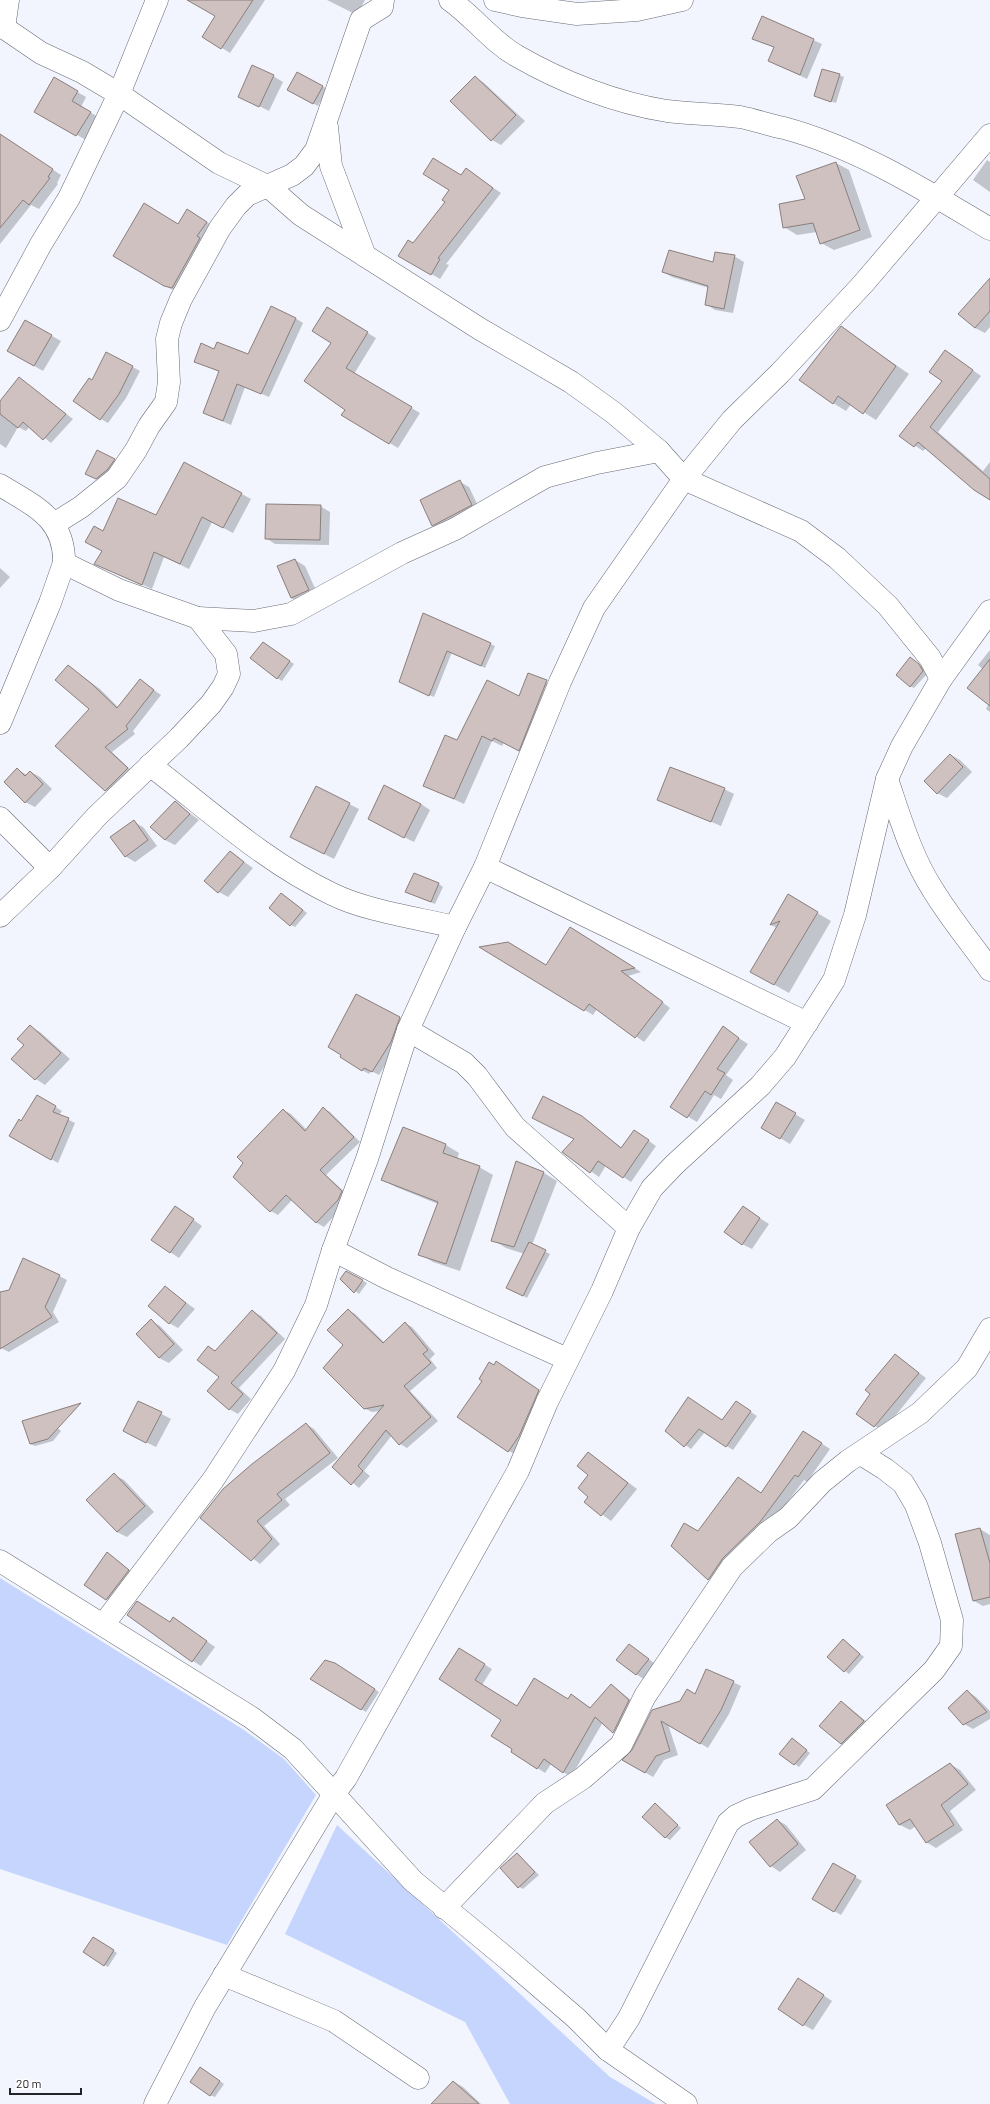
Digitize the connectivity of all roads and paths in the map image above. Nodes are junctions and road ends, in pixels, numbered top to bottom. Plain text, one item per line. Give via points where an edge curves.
1 (8, 0) edge
2 (158, 0) edge
3 (383, 0) edge
4 (495, 0) edge
5 (682, 0) edge
6 (460, 2) edge
7 (3, 32) edge
8 (119, 94) junction
9 (326, 124) junction
10 (990, 135) edge
11 (269, 187) junction
12 (937, 197) junction
13 (990, 229) edge
14 (365, 256) junction
15 (0, 320) edge
16 (659, 451) junction
17 (684, 479) junction
18 (0, 485) edge
19 (54, 524) junction
20 (64, 563) junction
21 (990, 611) edge
22 (198, 618) junction
23 (941, 679) junction
24 (0, 723) edge
25 (150, 765) junction
26 (887, 779) junction
27 (0, 818) edge
28 (485, 867) junction
29 (50, 868) junction
30 (0, 916) edge
31 (455, 927) junction
32 (990, 970) edge
33 (807, 1023) junction
34 (408, 1030) junction
35 (629, 1228) junction
36 (333, 1250) junction
37 (990, 1329) edge
38 (567, 1359) junction
39 (861, 1454) junction
40 (0, 1561) edge
41 (103, 1625) junction
42 (334, 1794) junction
43 (444, 1908) junction
44 (224, 1975) junction
45 (608, 2050) junction
46 (418, 2078) dead end
47 (155, 2104) edge
48 (686, 2104) edge

1 - 7 street
2 - 8 street
3 - 9 street via 382,7 361,20
4 - 5 street via 577,14 637,10
6 - 12 street via 516,56 552,74 634,104 668,111 740,118 786,129 853,153
7 - 8 street
8 - 11 street via 219,163
8 - 15 street via 69,198 40,244
9 - 11 street via 316,150 304,166
9 - 14 street via 331,166
10 - 12 street
11 - 14 street via 301,215
11 - 19 street via 247,196 236,206 220,228 181,299 167,339 169,382 166,402 127,465 100,493
12 - 13 street
12 - 17 street via 863,284 732,420
14 - 16 street via 571,382 614,412
16 - 17 street
16 - 22 street via 597,463 546,478 462,526 402,553 291,614 254,621
17 - 23 street via 802,531 837,558 888,606 918,641
17 - 28 street via 594,608 560,682
18 - 19 street
19 - 20 street via 59,532
20 - 22 street via 119,590
20 - 24 street
21 - 23 street
22 - 25 street via 226,654 229,674 211,704 180,738
23 - 26 street via 902,746
25 - 29 street via 97,816
25 - 31 street via 284,868 332,894 354,903
26 - 32 street via 905,835 932,890
26 - 33 street via 855,915 834,980
27 - 29 street
28 - 31 street
28 - 33 street
29 - 30 street
31 - 34 street
33 - 35 street via 785,1058 760,1086 652,1188
34 - 35 street via 464,1064 477,1076 515,1127
34 - 36 street via 367,1159
35 - 38 street via 602,1291
36 - 38 street via 387,1278
36 - 41 street via 316,1305 284,1371 213,1480
37 - 39 street via 967,1368 920,1413
38 - 42 street via 518,1471 494,1516 346,1778
39 - 43 street via 822,1482 788,1518 768,1532 732,1567 645,1696 621,1745 583,1778 545,1803
39 - 45 street via 903,1483 916,1505 930,1543 952,1620 951,1646 934,1670 813,1789 751,1809 728,1823 629,2018
40 - 41 street
41 - 42 street via 252,1718 293,1749
42 - 43 street via 413,1881
42 - 44 street
43 - 45 street via 570,2013
44 - 46 street via 334,2021
44 - 47 street
45 - 48 street

